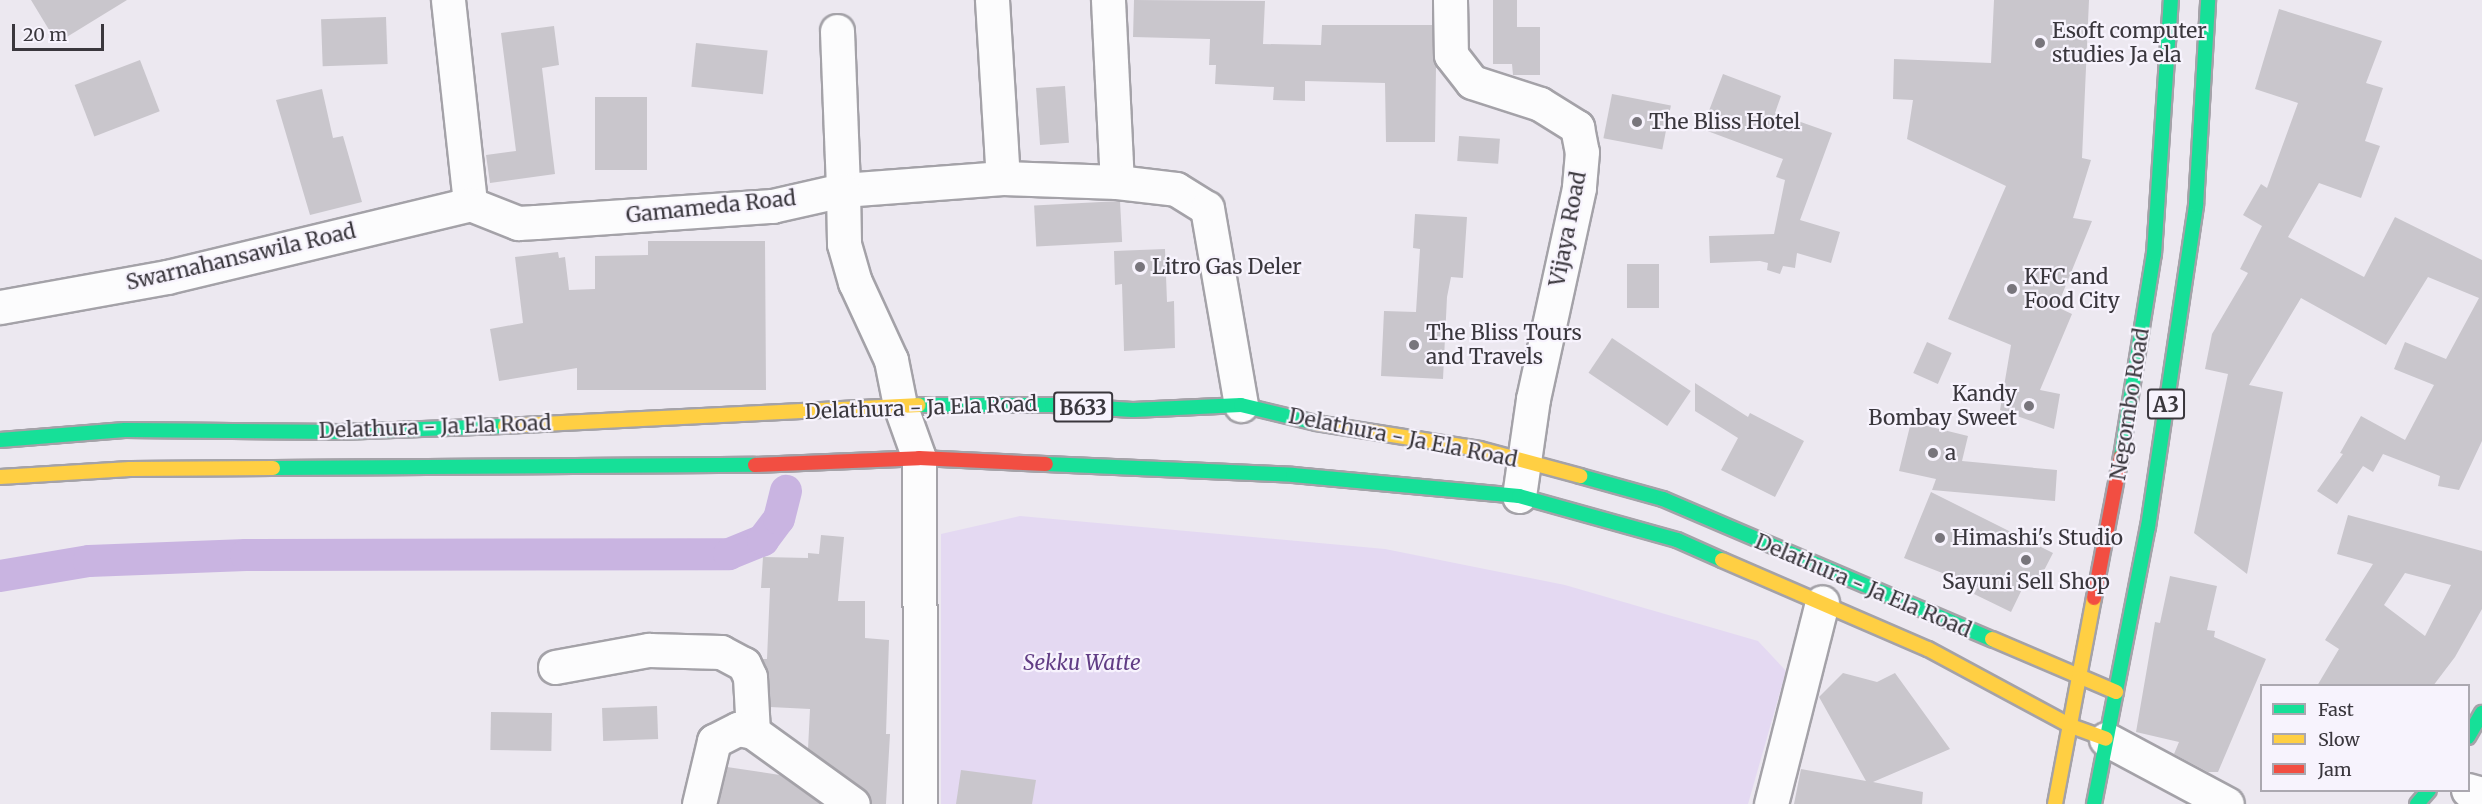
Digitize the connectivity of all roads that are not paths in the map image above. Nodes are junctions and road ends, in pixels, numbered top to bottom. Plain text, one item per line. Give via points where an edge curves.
1 (448, 0) edge
2 (992, 0) edge
3 (1108, 0) edge
4 (1450, 0) edge
5 (2171, 0) edge
6 (2208, 0) edge
7 (837, 31) dead end
8 (1003, 178) junction
9 (1117, 182) junction
10 (843, 190) junction
11 (476, 206) junction
12 (0, 307) edge
13 (900, 405) junction
14 (1241, 405) junction
15 (0, 440) edge
16 (919, 458) junction
17 (1524, 460) junction
18 (0, 477) edge
19 (1519, 496) junction
20 (1822, 602) junction
21 (555, 667) dead end
22 (2081, 678) junction
23 (2116, 692) junction
24 (2482, 713) edge
25 (2071, 726) junction
26 (753, 732) junction
27 (2470, 735) edge
28 (2106, 739) junction
29 (2427, 792) edge
30 (699, 804) edge
31 (853, 804) edge
32 (920, 804) edge
33 (1771, 804) edge
34 (2055, 804) edge
35 (2094, 804) edge
36 (2227, 804) edge
37 (2418, 804) edge

1 - 11 street
2 - 8 street
3 - 9 street
4 - 17 street, Vijaya Road via 1452,55 1472,82 1540,104 1577,127 1582,152 1579,188 1533,399
5 - 22 main road, Negombo Road / A3 via 2154,254
6 - 23 main road, Negombo Road / A3 via 2196,205 2148,527
7 - 10 street
8 - 9 street, Gamameda Road
8 - 10 street, Gamameda Road
9 - 14 street, Gamameda Road via 1176,189 1207,208
10 - 11 street, Gamameda Road via 772,206 518,223
10 - 13 street via 844,244 855,282 891,360
11 - 12 street, Swarnahansawila Road via 167,277
13 - 14 main road, Delathura - Ja Ela Road / B633 via 1052,405 1133,410
13 - 15 main road, Delathura - Ja Ela Road / B633 via 530,425 340,432 125,430
13 - 16 street
14 - 17 main road, Delathura - Ja Ela Road / B633 via 1300,420 1480,449
16 - 18 main road, Delathura - Ja Ela Road via 774,465 130,469
16 - 19 main road, Delathura - Ja Ela Road via 1293,475
16 - 32 street
17 - 19 street, Vijaya Road
17 - 22 main road, Delathura - Ja Ela Road / B633 via 1663,499
19 - 20 main road, Delathura - Ja Ela Road via 1677,540
20 - 25 main road, Delathura - Ja Ela Road via 1928,649
20 - 33 street
21 - 26 street via 649,650 721,652 744,664 750,677
22 - 23 main road, Delathura - Ja Ela Road / B633
22 - 25 main road, Negombo Road / A3
23 - 28 main road, Negombo Road / A3
24 - 27 main road
25 - 28 main road, Delathura - Ja Ela Road
25 - 34 main road, Negombo Road / A3
26 - 30 street via 738,729 714,741
26 - 31 street
28 - 35 main road, Negombo Road / A3
28 - 36 street
29 - 37 main road

